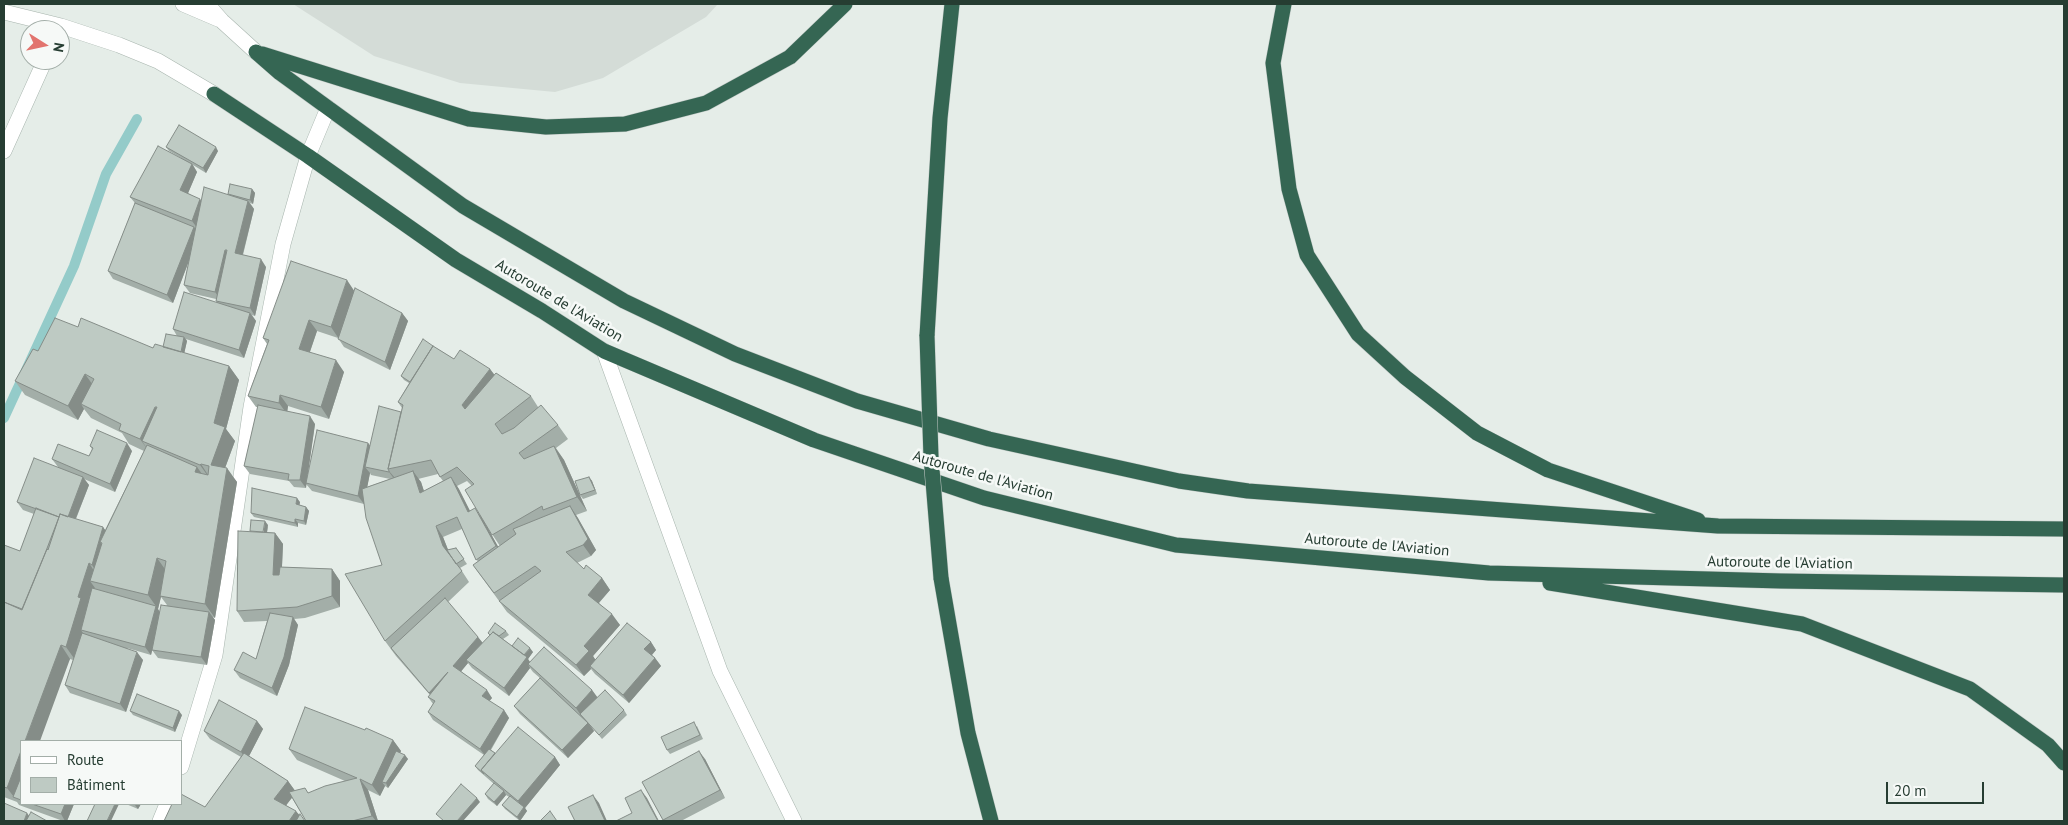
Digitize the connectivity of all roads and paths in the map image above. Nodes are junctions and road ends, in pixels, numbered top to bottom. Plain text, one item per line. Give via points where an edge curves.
1 (183, 4) edge
2 (207, 4) edge
3 (845, 4) edge
4 (952, 4) edge
5 (1284, 4) edge
6 (4, 12) edge
7 (32, 20) edge
8 (222, 21) junction
9 (70, 31) edge
10 (256, 52) junction
11 (40, 70) edge
12 (214, 94) joint
13 (328, 108) junction
14 (4, 151) edge
15 (308, 156) junction
16 (604, 351) junction
17 (1718, 526) junction
18 (2064, 529) edge
19 (1489, 573) junction
20 (2064, 586) edge
21 (2064, 763) edge
22 (182, 764) edge
23 (167, 805) edge
24 (160, 821) edge
25 (794, 821) edge
26 (991, 821) edge

1 - 8 street
2 - 8 street
3 - 10 highway via 790,57 706,104 626,124 546,127 469,119
4 - 26 highway, bridge via 940,118 927,336 931,457 941,578 968,733
5 - 17 highway via 1273,63 1289,189 1307,255 1358,334 1405,377 1477,433 1548,470
6 - 7 street, Autoroute de l'Aviation
8 - 10 street
9 - 12 street, Autoroute de l'Aviation via 119,45 158,61
10 - 13 highway
11 - 14 street
12 - 15 highway, Autoroute de l'Aviation
13 - 15 street
13 - 17 highway via 463,206 624,301 735,354 857,401 989,440 1189,482 1248,491
15 - 16 highway, Autoroute de l'Aviation via 456,260
15 - 22 street via 283,244 251,407 215,655
16 - 19 highway, Autoroute de l'Aviation via 814,440 984,498 1176,546
16 - 25 street via 720,671
17 - 18 highway
19 - 20 highway, Autoroute de l'Aviation
19 - 21 highway via 1802,624 1970,689 2048,745
23 - 24 street

